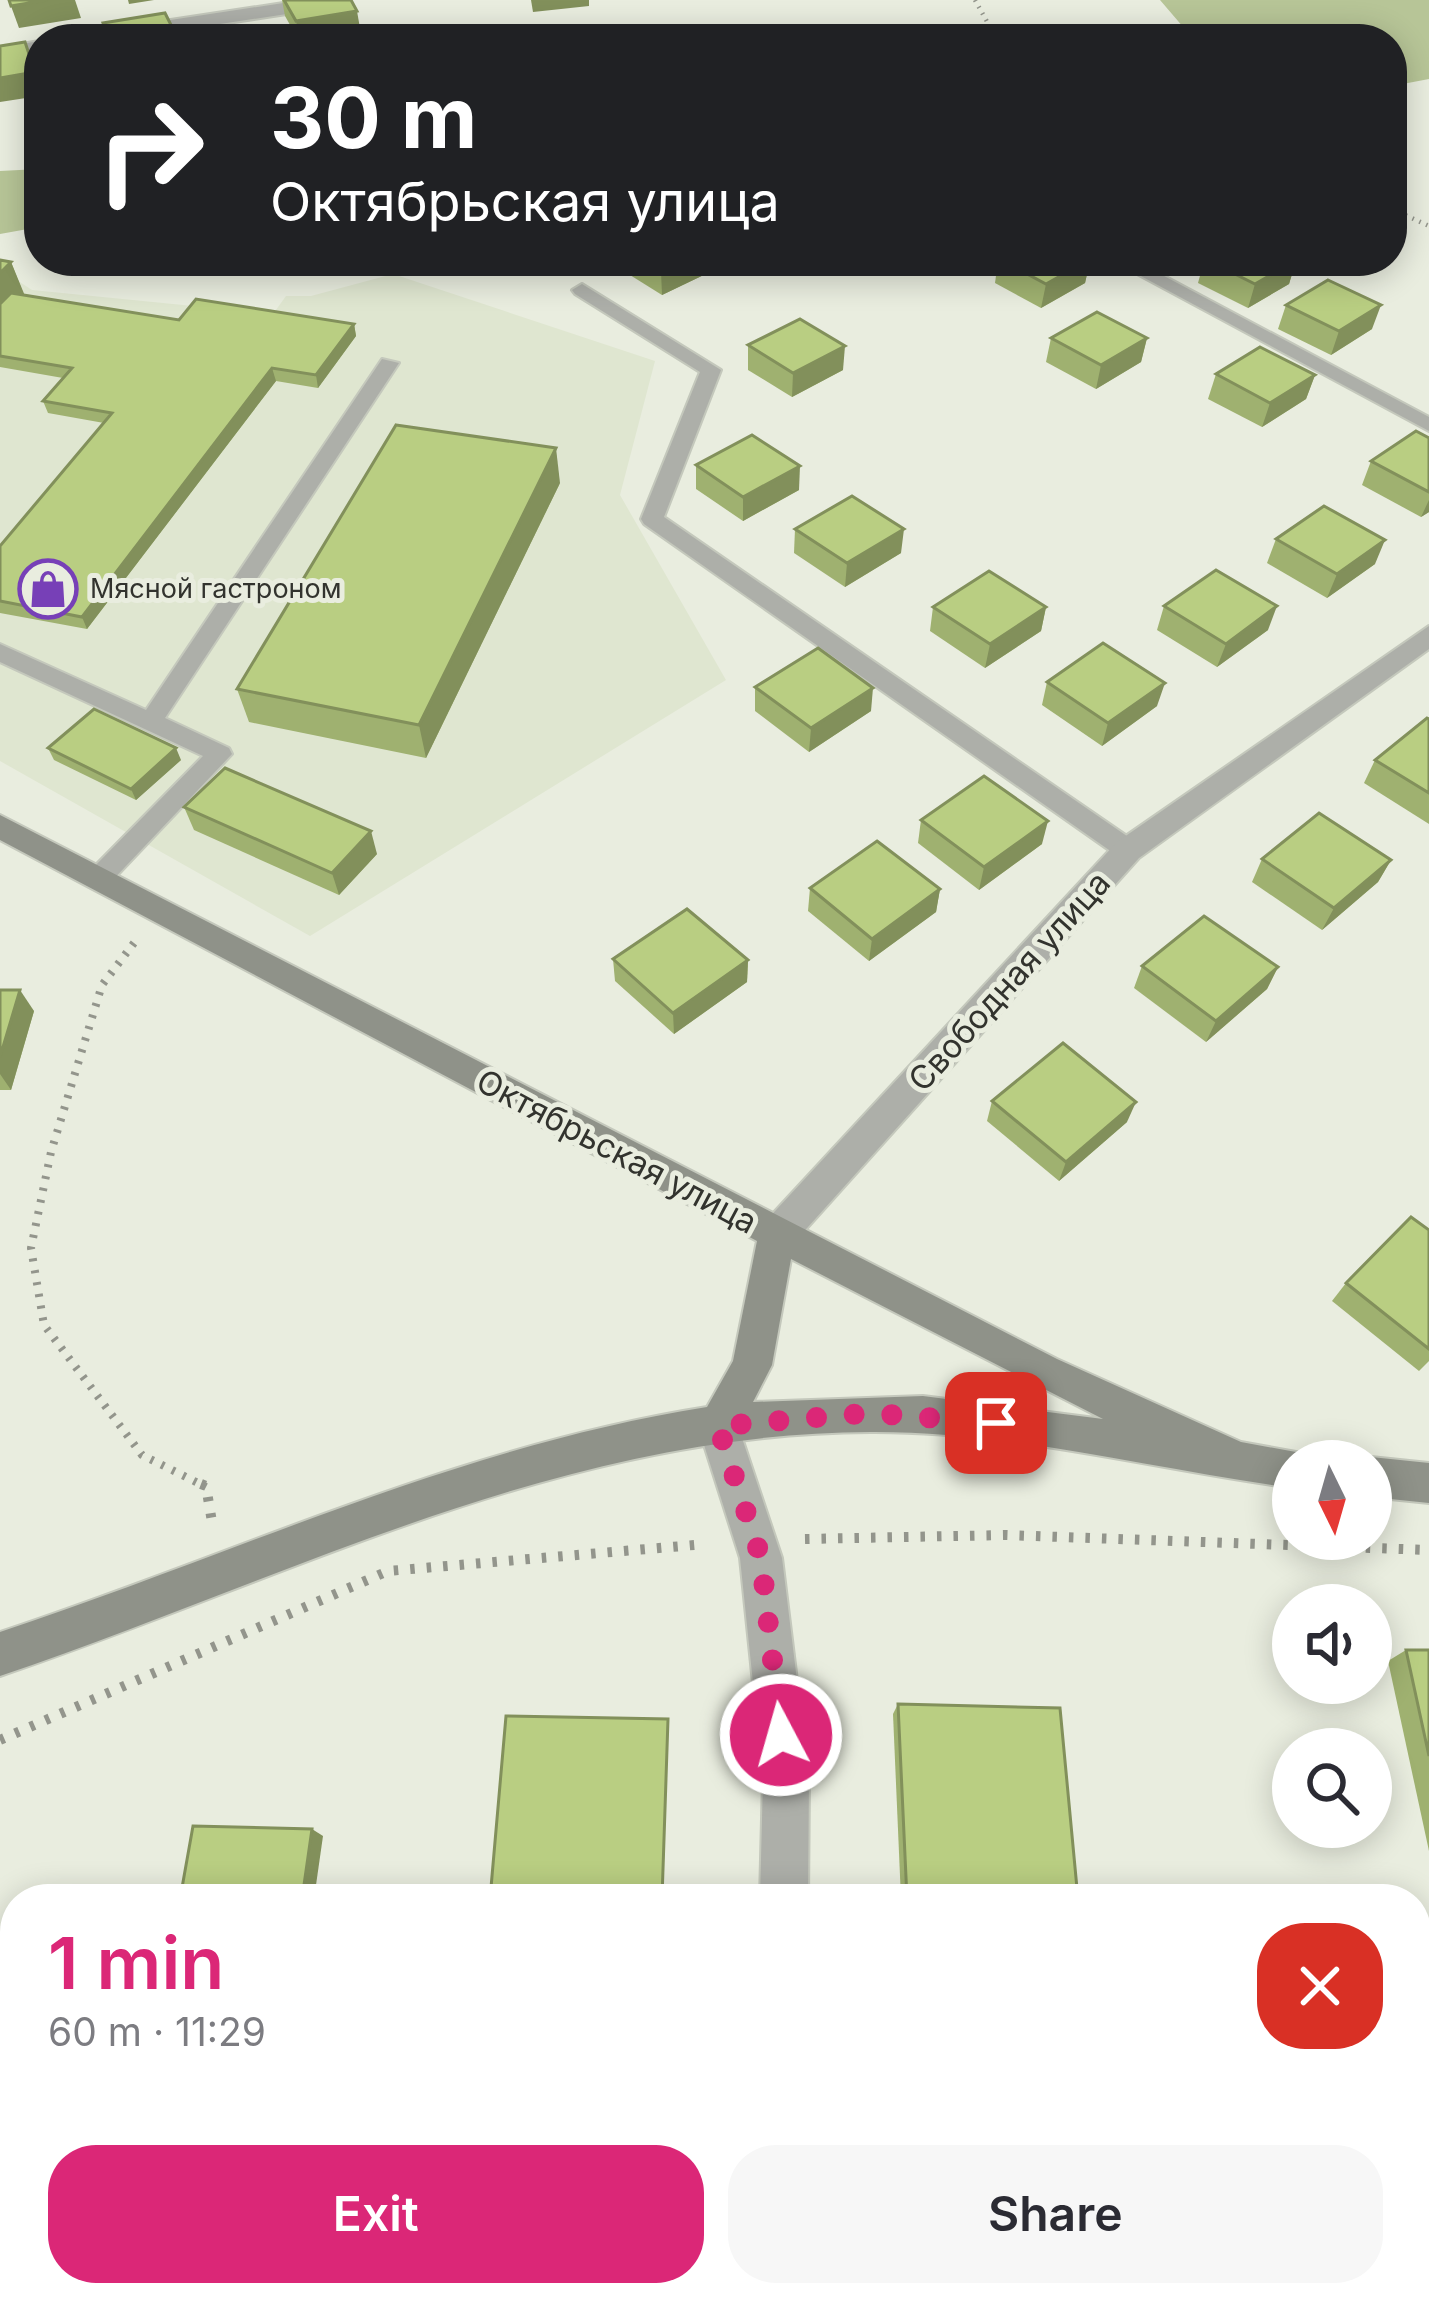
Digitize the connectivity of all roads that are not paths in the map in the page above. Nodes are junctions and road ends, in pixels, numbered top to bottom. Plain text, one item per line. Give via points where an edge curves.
1 (339, 0) edge
2 (183, 24) edge
3 (1150, 276) edge
4 (582, 290) dead end
5 (389, 362) dead end
6 (1429, 425) edge
7 (1429, 634) edge
8 (0, 652) edge
9 (150, 722) junction
10 (0, 826) edge
11 (1128, 850) junction
12 (99, 878) junction
13 (777, 1235) junction
14 (718, 1426) junction
15 (1241, 1462) junction
16 (1272, 1466) edge
17 (1392, 1479) edge
18 (1429, 1483) edge
19 (0, 1654) edge
20 (784, 1884) edge

1 - 2 street
3 - 6 lane
4 - 11 lane via 711,370 652,519
5 - 9 lane
7 - 11 street, Свободная улица
8 - 9 lane
9 - 12 lane via 220,754
10 - 12 street, Октябрьская улица
11 - 13 street, Свободная улица
12 - 13 street, Октябрьская улица
13 - 14 street via 752,1365
13 - 15 street, Октябрьская улица via 1043,1372
14 - 15 street, Октябрьская улица via 870,1413 1039,1426
14 - 19 street, Октябрьская улица via 567,1454 399,1504
14 - 20 street via 756,1540 786,1779
15 - 16 street, Октябрьская улица
17 - 18 street

